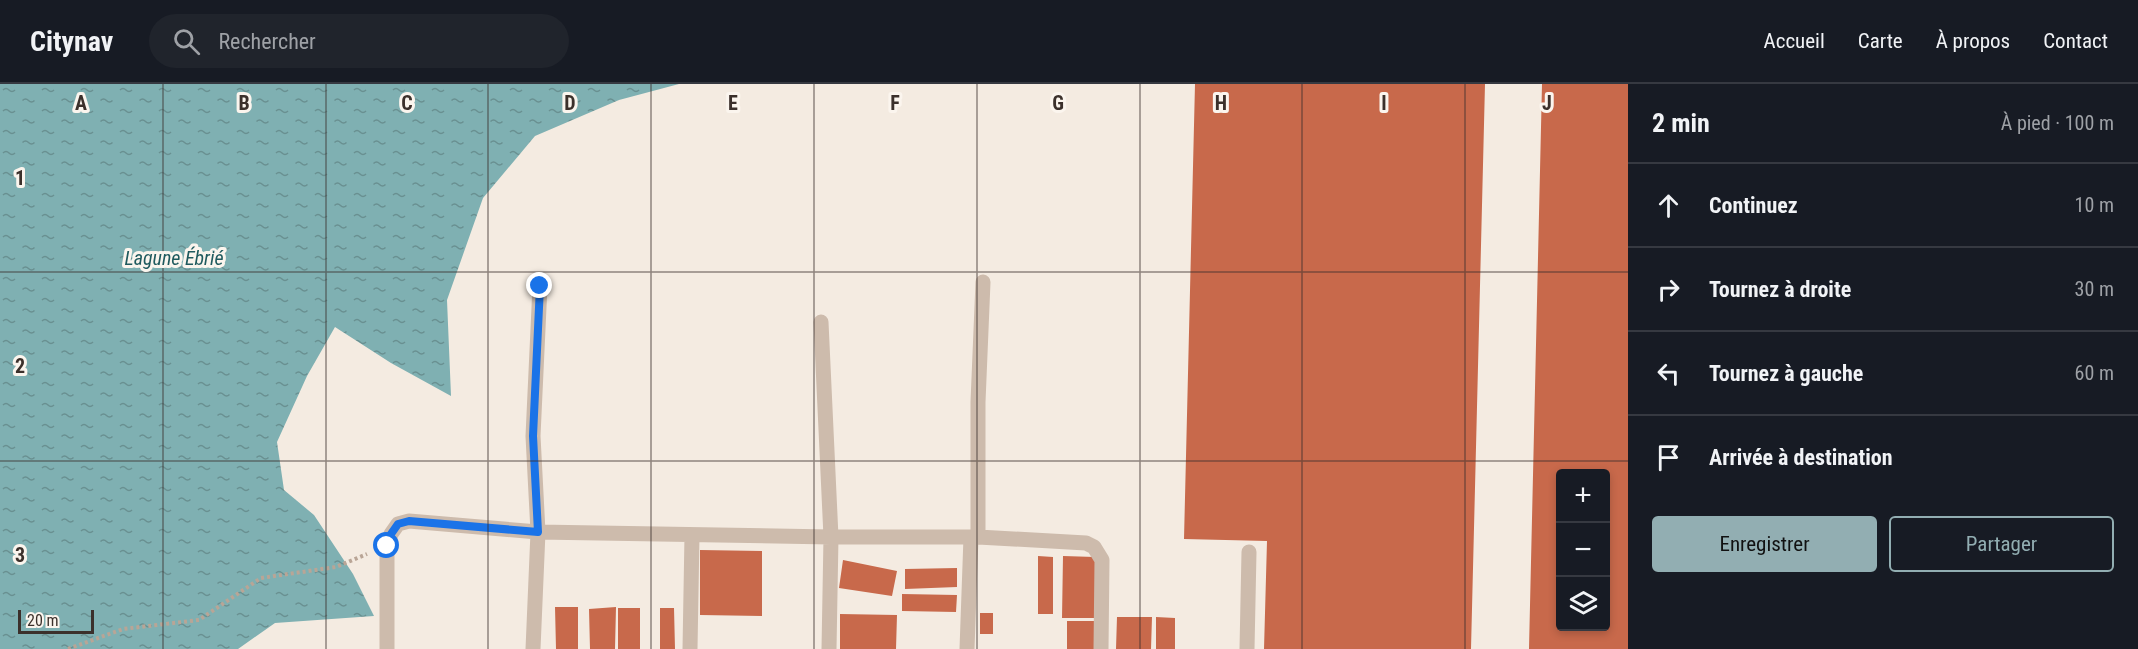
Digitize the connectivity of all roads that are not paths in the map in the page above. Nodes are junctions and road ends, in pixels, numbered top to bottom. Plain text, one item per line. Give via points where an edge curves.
1 (983, 282) dead end
2 (540, 286) dead end
3 (821, 322) dead end
4 (538, 532) junction
5 (692, 535) junction
6 (831, 537) junction
7 (974, 537) junction
8 (1249, 552) dead end
9 (387, 649) edge
10 (533, 649) edge
11 (690, 649) edge
12 (829, 649) edge
13 (967, 649) edge
14 (1101, 649) edge
15 (1247, 649) edge

1 - 7 street
2 - 4 street via 533,436
3 - 6 street
4 - 5 street
4 - 9 street via 409,521 398,524 387,546
4 - 10 street
5 - 6 street
5 - 11 street
6 - 7 street
6 - 12 street
7 - 13 street
7 - 14 street via 1086,543 1094,547 1102,560
8 - 15 street

